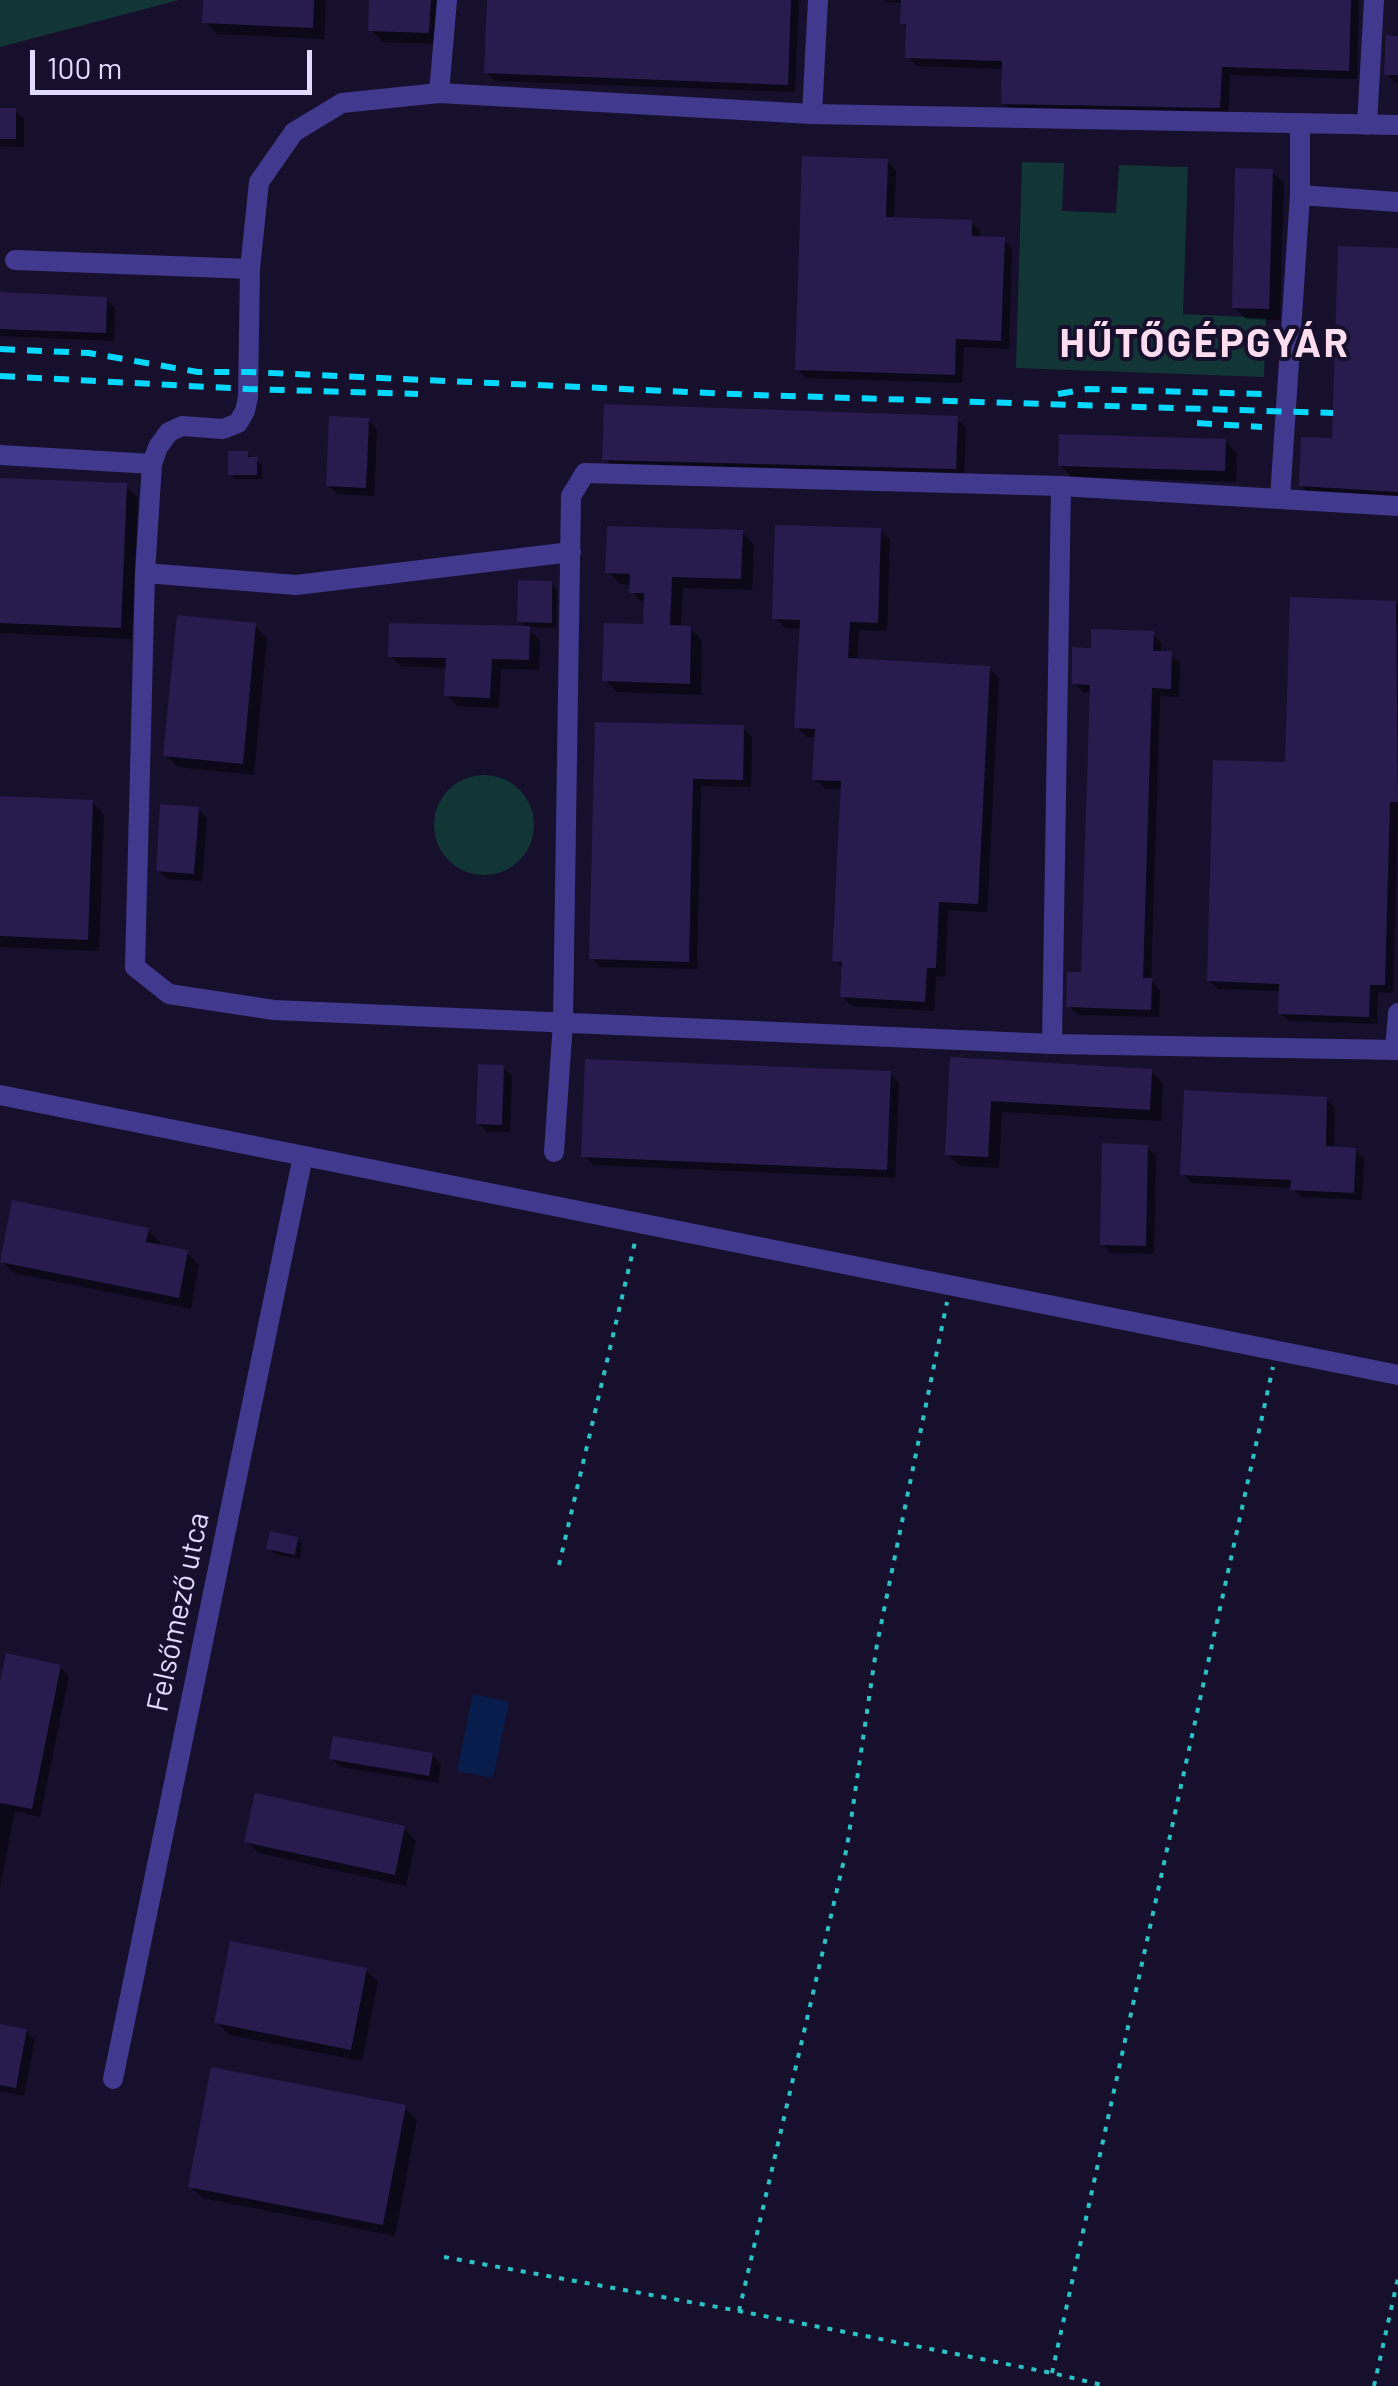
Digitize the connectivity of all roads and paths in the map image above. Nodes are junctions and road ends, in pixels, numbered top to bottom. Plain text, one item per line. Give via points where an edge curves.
1 (446, 0) edge
2 (818, 0) edge
3 (1374, 0) edge
4 (440, 93) junction
5 (812, 114) junction
6 (1300, 124) junction
7 (1367, 124) junction
8 (1398, 125) edge
9 (1300, 195) junction
10 (1398, 202) edge
11 (15, 260) dead end
12 (250, 269) junction
13 (0, 455) edge
14 (152, 464) junction
15 (1062, 486) junction
16 (1280, 498) junction
17 (1398, 506) edge
18 (571, 552) junction
19 (144, 573) junction
20 (1398, 1013) edge
21 (562, 1022) junction
22 (1052, 1044) junction
23 (1397, 1050) edge
24 (0, 1095) edge
25 (554, 1152) dead end
26 (303, 1156) junction
27 (639, 1223) junction
28 (950, 1285) junction
29 (1276, 1350) junction
30 (1398, 1375) edge
31 (560, 1565) dead end
32 (112, 2079) dead end
33 (444, 2257) dead end
34 (1398, 2278) edge
35 (739, 2311) junction
36 (1052, 2373) junction
37 (1106, 2386) edge
38 (1374, 2386) edge

1 - 4 street
2 - 5 street
3 - 7 street
4 - 5 street
4 - 12 street via 342,103 294,132 259,182
5 - 6 street
6 - 7 street
6 - 9 street
7 - 8 street
9 - 10 street
9 - 16 street
11 - 12 street
12 - 14 street via 248,397 238,423 168,432
13 - 14 street
14 - 19 street
15 - 16 street
15 - 18 street via 585,472 571,496
15 - 22 street
16 - 17 street
18 - 19 street via 296,585
18 - 21 street
19 - 21 street via 135,967 169,994 274,1010
20 - 23 street
21 - 22 street
21 - 25 street
22 - 23 street
24 - 26 street
26 - 27 street
26 - 32 street, Felsőmező utca
27 - 28 street
27 - 31 path
28 - 29 street
28 - 35 path via 878,1644 847,1848
29 - 30 street
29 - 36 path
33 - 35 path
34 - 38 path
35 - 36 path
36 - 37 path

